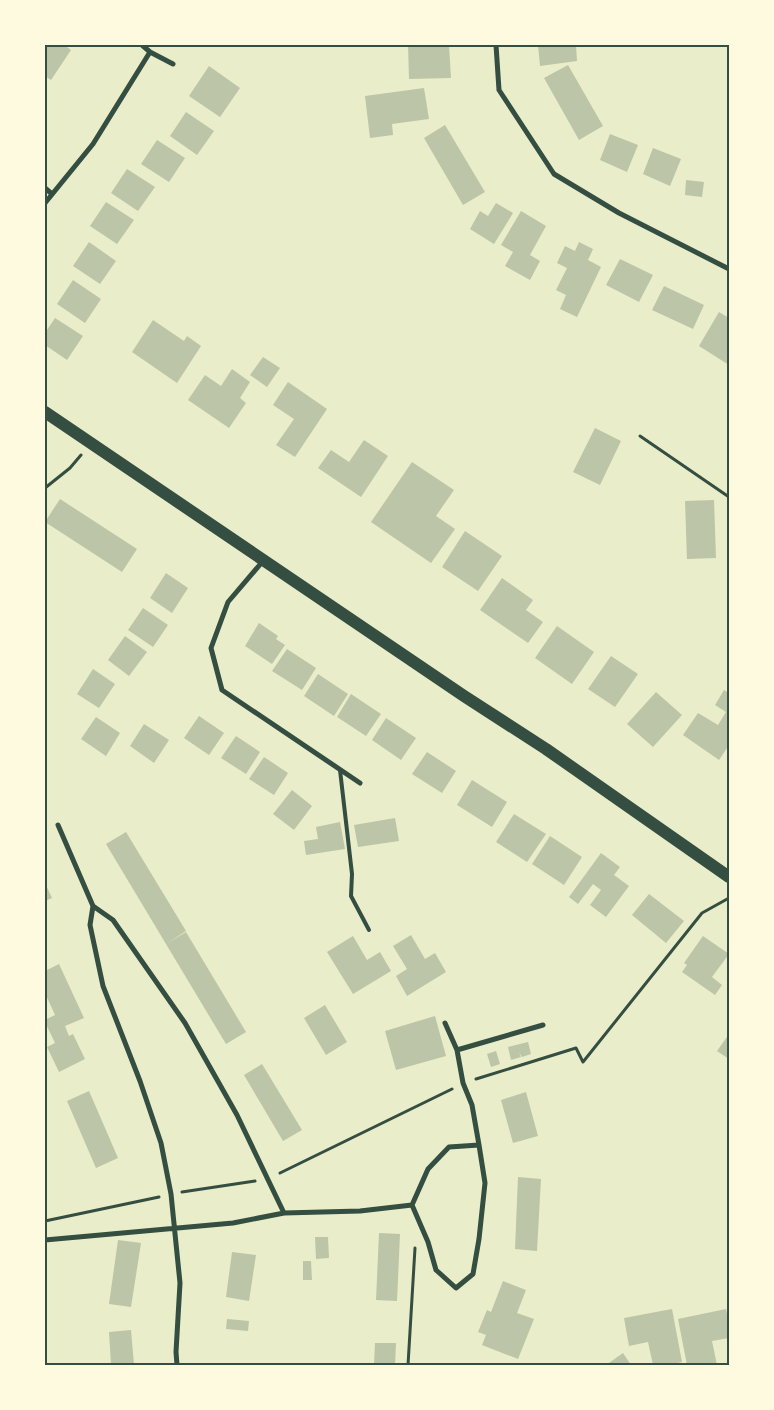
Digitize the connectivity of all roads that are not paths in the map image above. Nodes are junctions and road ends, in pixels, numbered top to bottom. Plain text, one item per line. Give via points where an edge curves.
1 (142, 45) edge
2 (496, 45) edge
3 (150, 52) junction
4 (173, 64) dead end
5 (45, 188) edge
6 (52, 194) junction
7 (45, 203) edge
8 (729, 269) edge
9 (45, 412) edge
10 (263, 561) junction
11 (340, 770) junction
12 (360, 783) dead end
13 (58, 825) dead end
14 (729, 877) edge
15 (93, 906) junction
16 (369, 930) dead end
17 (445, 1023) dead end
18 (542, 1025) dead end
19 (457, 1050) junction
20 (479, 1145) junction
21 (412, 1204) junction
22 (284, 1213) junction
23 (175, 1228) junction
24 (45, 1240) edge
25 (177, 1365) edge

1 - 3 street
2 - 8 street via 499,90 554,174 619,213
3 - 4 street
3 - 6 street via 93,144
5 - 6 street
6 - 7 street
9 - 10 main road
10 - 11 street via 228,602 211,648 222,690
10 - 14 main road via 546,749
11 - 12 street
11 - 16 lane via 352,874 350,896
13 - 15 street
15 - 22 street via 113,920 185,1023 236,1115
15 - 23 street via 90,925 103,986 160,1143
17 - 19 street
18 - 19 street
19 - 20 street
20 - 21 street via 449,1147 428,1169
20 - 21 street via 485,1183 479,1239 473,1274 456,1288 436,1270
21 - 22 street via 360,1211
22 - 23 street via 233,1223
23 - 24 street
23 - 25 street via 180,1283

